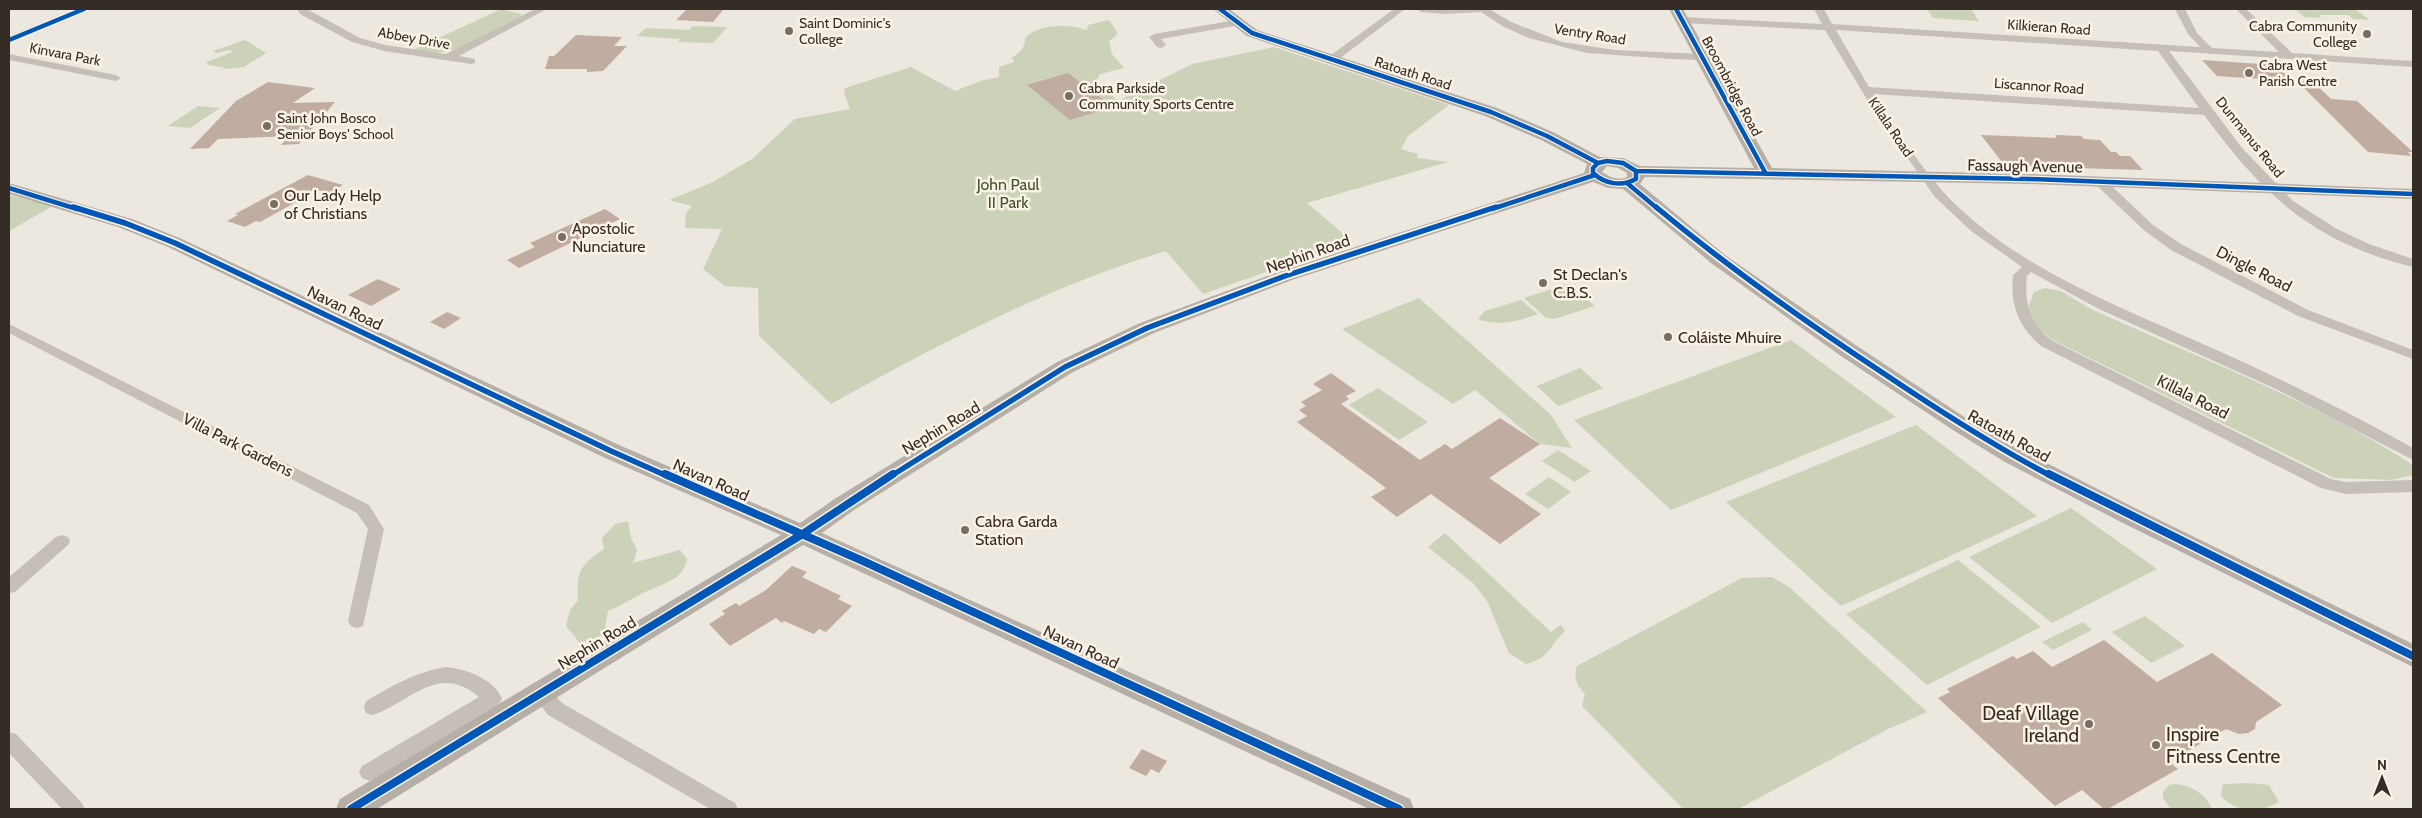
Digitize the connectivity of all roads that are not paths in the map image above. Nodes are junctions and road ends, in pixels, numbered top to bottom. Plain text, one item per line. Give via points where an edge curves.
1 (84, 9) edge
2 (302, 9) edge
3 (516, 9) edge
4 (1220, 9) edge
5 (1400, 9) edge
6 (1421, 9) edge
7 (1483, 9) edge
8 (1819, 9) edge
9 (2180, 9) edge
10 (2241, 9) edge
11 (538, 11) edge
12 (1679, 14) edge
13 (1236, 22) junction
14 (1828, 26) junction
15 (9, 40) edge
16 (1161, 45) dead end
17 (2161, 48) junction
18 (2208, 50) junction
19 (2288, 55) junction
20 (9, 57) edge
21 (1701, 57) junction
22 (447, 58) junction
23 (1331, 60) junction
24 (471, 61) dead end
25 (2413, 64) edge
26 (116, 78) dead end
27 (1866, 90) junction
28 (2210, 112) junction
29 (1597, 169) junction
30 (1766, 174) junction
31 (1632, 177) junction
32 (1926, 178) junction
33 (2099, 181) junction
34 (9, 188) edge
35 (2272, 189) junction
36 (2413, 194) edge
37 (2413, 263) edge
38 (2029, 267) junction
39 (9, 328) edge
40 (2413, 354) edge
41 (2413, 455) edge
42 (2413, 486) edge
43 (801, 535) junction
44 (62, 541) dead end
45 (9, 587) edge
46 (357, 620) dead end
47 (2413, 656) edge
48 (541, 693) junction
49 (373, 707) dead end
50 (9, 740) edge
51 (383, 772) junction
52 (75, 809) edge
53 (351, 809) edge
54 (728, 809) edge
55 (1399, 809) edge

1 - 15 street
2 - 22 street, Abbey Drive via 356,40
3 - 11 street
4 - 13 main road, Ratoath Road
5 - 23 street
6 - 7 street
7 - 21 street, Ventry Road via 1521,32 1556,44 1609,53
8 - 14 street, Killala Road
9 - 18 street via 2193,34
10 - 19 street
11 - 22 street
12 - 14 street, Kilkieran Road
12 - 21 main road, Broombridge Road
13 - 16 street via 1154,37
13 - 23 main road, Ratoath Road via 1268,39
14 - 17 street, Kilkieran Road
14 - 27 street, Killala Road
17 - 18 street, Kilkieran Road
17 - 28 street, Dunmanus Road
18 - 19 street, Kilkieran Road
19 - 25 street, Kilkieran Road
20 - 26 street, Kinvara Park
21 - 30 main road, Broombridge Road
22 - 24 street, Abbey Drive
23 - 29 main road, Ratoath Road via 1491,112 1547,136
27 - 28 street, Liscannor Road
27 - 32 street, Killala Road
28 - 35 street, Dunmanus Road
29 - 31 main road, Ratoath Road via 1612,183
29 - 43 main road, Nephin Road via 1285,276 1148,328 1065,367 845,504
30 - 31 main road, Fassaugh Avenue
30 - 32 main road, Fassaugh Avenue
31 - 47 main road, Ratoath Road via 1726,264 1964,427 2013,456
32 - 33 main road, Fassaugh Avenue
32 - 38 street, Killala Road via 1960,215
33 - 35 main road, Fassaugh Avenue
33 - 40 street, Dingle Road via 2149,228 2176,247 2303,313
34 - 43 main road, Navan Road via 125,223 175,243 611,450
35 - 36 main road, Fassaugh Avenue
35 - 37 street, Dunmanus Road via 2298,211 2343,237
38 - 41 street, Killala Road via 2102,305 2289,390
38 - 42 street, Killala Road via 2020,275 2018,289 2026,324 2046,343 2327,484 2346,488
39 - 46 street, Villa Park Gardens via 363,509 376,529
43 - 48 main road, Nephin Road
43 - 55 main road, Navan Road
44 - 45 street
48 - 51 main road, Nephin Road
48 - 54 street via 555,709
49 - 51 street via 419,681 444,673 458,676 492,698
50 - 52 street
51 - 53 main road, Nephin Road

